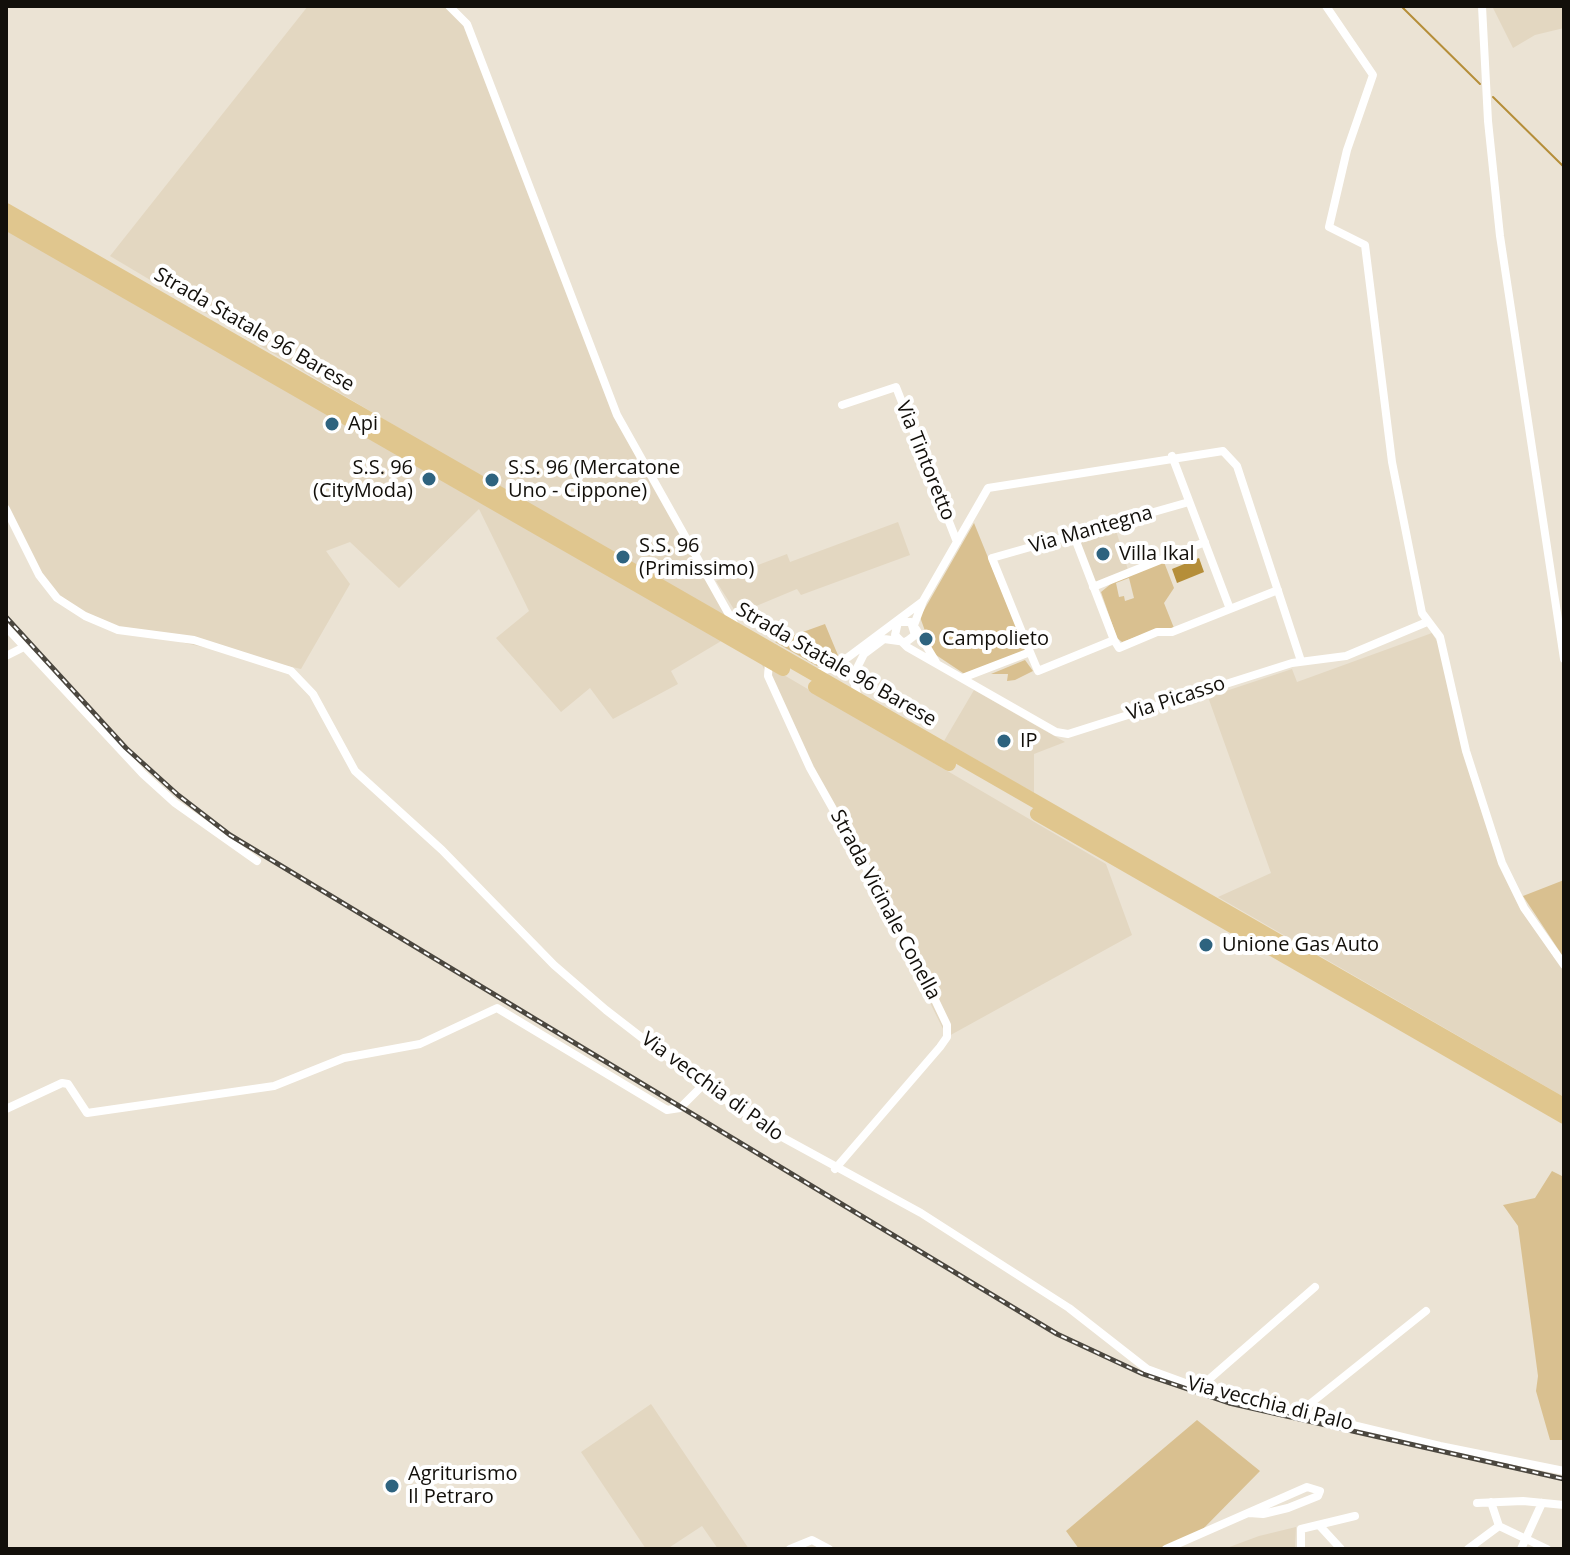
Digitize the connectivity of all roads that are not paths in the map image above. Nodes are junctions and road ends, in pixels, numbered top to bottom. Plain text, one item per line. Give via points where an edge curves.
1 (449, 6) edge
2 (1326, 6) edge
3 (1482, 6) edge
4 (6, 210) edge
5 (6, 223) edge
6 (842, 405) dead end
7 (1172, 456) junction
8 (1189, 502) junction
9 (6, 509) edge
10 (1074, 536) junction
11 (957, 542) junction
12 (1205, 542) junction
13 (1093, 587) junction
14 (1278, 590) junction
15 (923, 601) junction
16 (1230, 609) junction
17 (898, 622) junction
18 (1427, 622) junction
19 (6, 627) edge
20 (914, 627) junction
21 (738, 631) junction
22 (899, 640) junction
23 (1114, 640) junction
24 (24, 647) junction
25 (1030, 652) junction
26 (6, 656) edge
27 (1564, 659) edge
28 (769, 661) junction
29 (1301, 661) junction
30 (937, 663) junction
31 (805, 671) junction
32 (965, 677) junction
33 (865, 705) junction
34 (257, 861) dead end
35 (1564, 965) edge
36 (703, 1085) junction
37 (1564, 1105) edge
38 (6, 1109) edge
39 (1564, 1117) edge
40 (835, 1169) junction
41 (1315, 1287) dead end
42 (1426, 1311) dead end
43 (1199, 1388) junction
44 (1301, 1411) junction
45 (1564, 1471) edge
46 (1491, 1502) junction
47 (1477, 1503) dead end
48 (1542, 1503) junction
49 (1564, 1505) edge
50 (1249, 1513) junction
51 (1355, 1516) dead end
52 (1319, 1525) junction
53 (1499, 1526) junction
54 (1524, 1539) junction
55 (790, 1549) edge
56 (829, 1549) edge
57 (1166, 1549) edge
58 (1301, 1549) edge
59 (1341, 1549) edge
60 (1468, 1549) edge
61 (1521, 1549) edge
62 (1547, 1549) edge

1 - 21 street via 467,24 617,415
2 - 18 street via 1373,75 1347,150 1329,227 1365,245 1392,462
3 - 27 street via 1500,236
4 - 21 main road, Strada Statale 96 Barese
5 - 28 main road, Strada Statale 96 Barese
6 - 11 street, Via Tintoretto via 896,387
7 - 8 street
7 - 11 street via 988,488
7 - 14 street via 1223,451 1237,466
8 - 10 street, Via Mantegna
8 - 12 street
9 - 36 street, Via vecchia di Palo via 39,575 57,598 85,616 118,630 194,640 291,671 303,680 355,771 442,850 554,965
10 - 13 street
10 - 25 street, Via Mantegna via 992,558
11 - 15 street
12 - 13 street
12 - 16 street
13 - 23 street
14 - 16 street
14 - 29 street
15 - 17 street
15 - 20 street
16 - 23 street via 1119,648
17 - 20 street
17 - 22 street via 894,631
17 - 31 street via 830,671
18 - 29 street, Via Picasso via 1346,656
18 - 35 street via 1440,637 1466,751 1502,863 1524,908
19 - 24 street
20 - 22 street via 910,640
20 - 30 street
21 - 31 main road, Strada Statale 96 Barese
22 - 30 street, Via Picasso
22 - 33 street via 876,643 858,661 852,683
23 - 25 street via 1038,671
24 - 26 street
24 - 34 street via 151,781
25 - 32 street
28 - 39 main road, Strada Statale 96 Barese
28 - 40 street, Strada Vicinale Conella via 768,676 810,768 905,937 947,1025 940,1047
29 - 32 street, Via Picasso via 1068,734 1056,732
30 - 32 street, Via Picasso
31 - 33 main road, Strada Statale 96 Barese
33 - 37 main road, Strada Statale 96 Barese
36 - 38 street via 671,1112 497,1008 427,1041 344,1058 274,1086 87,1113 62,1083
36 - 40 street, Via vecchia di Palo
40 - 43 street, Via vecchia di Palo via 921,1213 1055,1299 1147,1369
41 - 43 street
42 - 44 street
43 - 44 street, Via vecchia di Palo
44 - 45 street, Via vecchia di Palo
46 - 47 street
46 - 48 street
46 - 53 street
48 - 49 street
48 - 54 street
50 - 50 street via 1307,1487 1320,1491 1288,1508
50 - 57 street
51 - 52 street
52 - 58 street via 1301,1529
52 - 59 street
53 - 54 street
53 - 60 street
54 - 61 street
54 - 62 street
55 - 56 street via 812,1540

